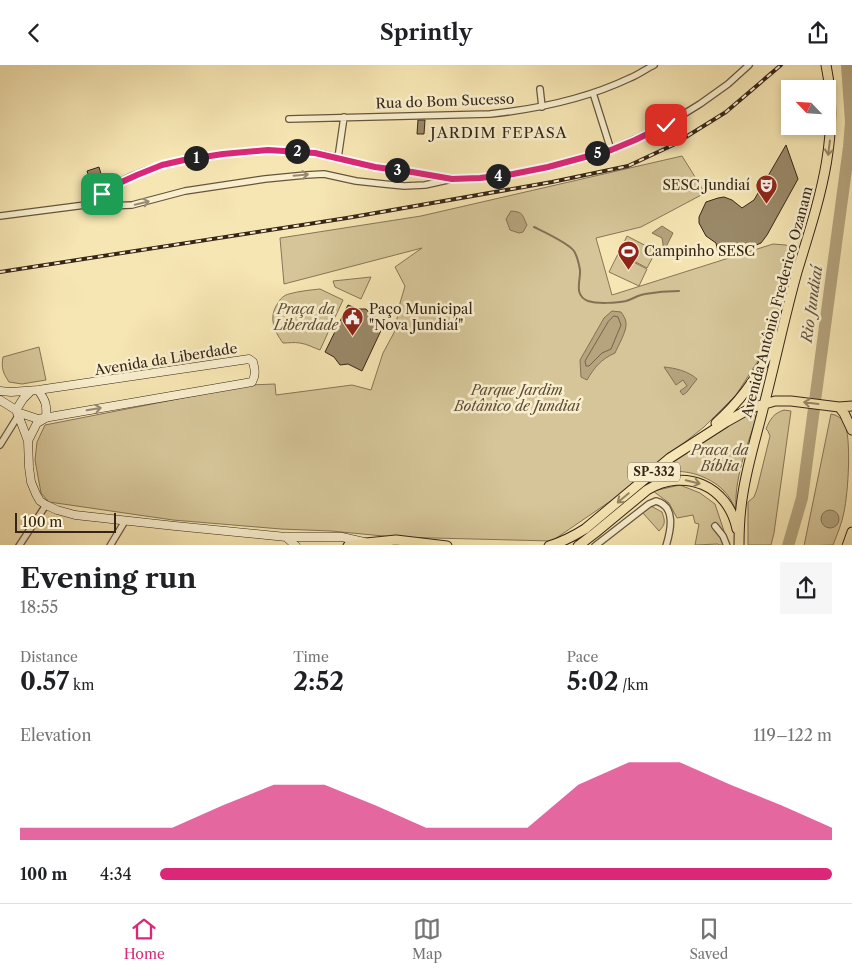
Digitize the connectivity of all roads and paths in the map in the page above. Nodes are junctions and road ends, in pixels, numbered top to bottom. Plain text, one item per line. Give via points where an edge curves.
1 (654, 65) edge
2 (749, 65) edge
3 (826, 65) edge
4 (540, 89) dead end
5 (592, 93) junction
6 (542, 107) junction
7 (344, 117) junction
8 (289, 119) dead end
9 (611, 150) junction
10 (338, 158) junction
11 (452, 179) junction
12 (93, 204) junction
13 (0, 216) edge
14 (789, 303) junction
15 (0, 391) edge
16 (35, 391) junction
17 (0, 400) edge
18 (764, 404) junction
19 (835, 406) junction
20 (852, 406) edge
21 (17, 413) junction
22 (46, 418) junction
23 (852, 430) edge
24 (700, 439) junction
25 (28, 441) junction
26 (0, 445) edge
27 (46, 505) junction
28 (125, 521) junction
29 (715, 526) dead end
30 (852, 532) edge
31 (286, 537) junction
32 (739, 541) edge
33 (366, 543) junction
34 (20, 545) edge
35 (110, 545) edge
36 (296, 545) edge
37 (353, 545) edge
38 (447, 545) edge
39 (549, 545) edge
40 (578, 545) edge
41 (595, 545) edge
42 (666, 545) edge
43 (727, 545) edge
44 (847, 545) edge

1 - 5 street, Rua do Bom Sucesso via 632,78
2 - 9 street via 728,84 666,125
3 -> 14 main road, Avenida Antônio Frederico Ozanam via 832,116 828,156 816,212
4 - 6 street
5 - 6 street, Rua do Bom Sucesso
5 - 9 street
6 - 7 street, Rua do Bom Sucesso via 490,114
7 - 8 street, Rua do Bom Sucesso
7 - 10 street
9 - 11 street via 513,174
10 - 11 street
10 - 12 street via 268,150 184,160 145,171 115,185
12 -> 11 street via 132,205 185,191 306,175 324,174 404,186
12 - 13 street
14 - 18 main road, Avenida Antônio Frederico Ozanam
14 - 24 main road via 760,371 743,395
15 - 16 street
16 - 21 street via 23,399
16 - 22 street via 45,399
22 -> 16 street, Avenida da Liberdade via 252,382 254,362 241,360
17 - 21 street
19 -> 18 main road via 791,401
18 - 24 main road, SP-332 via 751,408
18 - 32 main road, Avenida Antônio Frederico Ozanam via 743,493
19 - 20 main road
19 - 23 main road via 844,413
21 - 22 street via 33,419
21 - 25 street
21 - 26 street
22 - 25 street via 38,423
24 -> 39 main road, SP-332 via 670,458 585,529
25 - 27 street via 31,482 40,501
27 - 28 street via 75,515
27 - 34 street
28 - 31 street
28 - 35 street
29 - 43 street
30 - 44 main road
31 - 33 street via 342,537
31 - 36 street
40 -> 32 main road, SP-332 via 656,485 682,480 697,483 719,495 733,515
33 - 37 main road
33 - 38 main road via 396,540
41 - 42 street via 656,501 669,512

